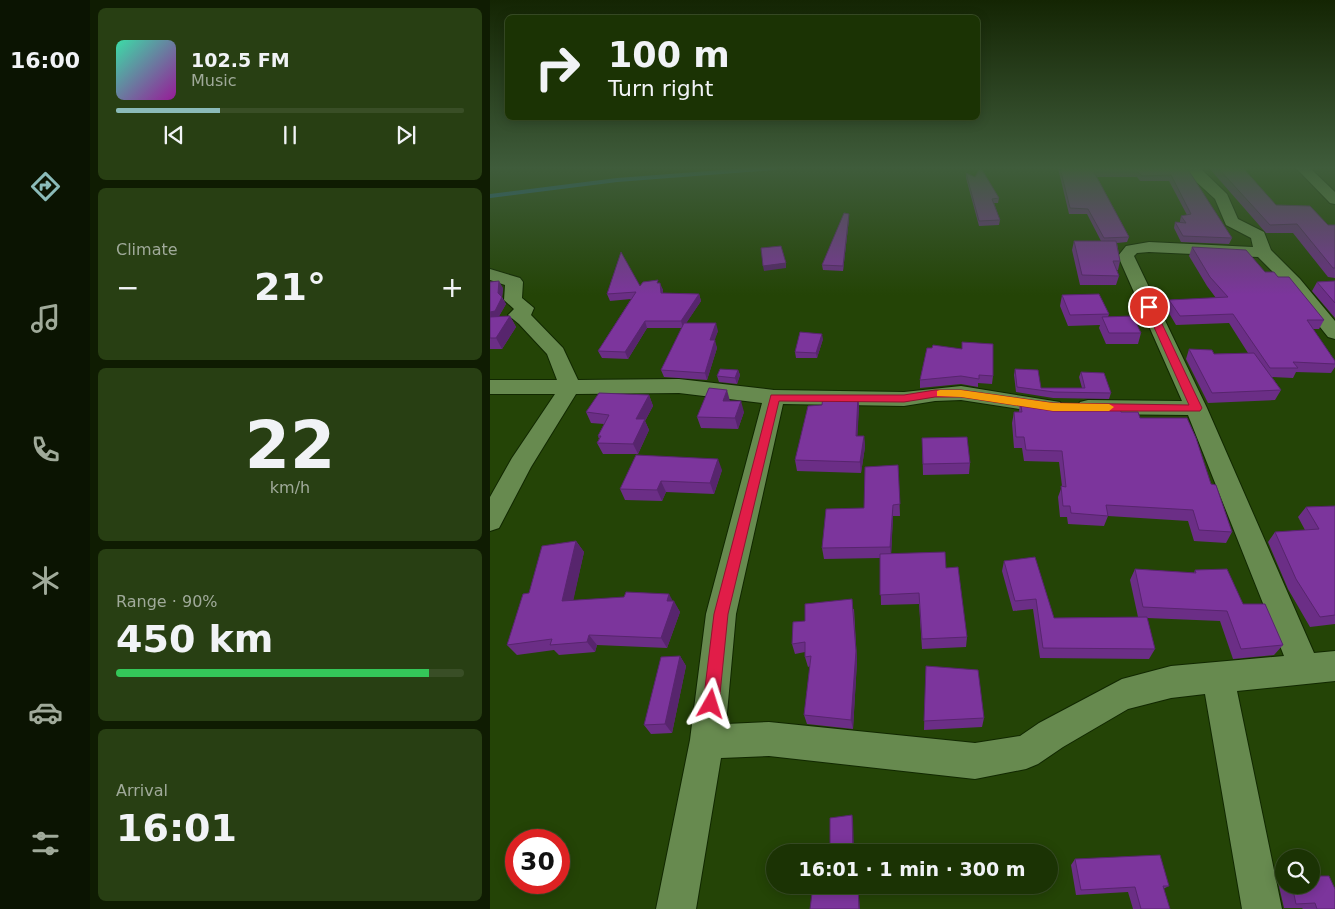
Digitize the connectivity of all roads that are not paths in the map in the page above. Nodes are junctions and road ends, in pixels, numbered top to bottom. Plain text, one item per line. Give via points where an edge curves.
1 (1227, 210) edge
2 (1262, 252) junction
3 (490, 274) edge
4 (1294, 283) junction
5 (1318, 284) edge
6 (1335, 333) edge
7 (490, 387) edge
8 (570, 387) junction
9 (774, 397) junction
10 (1196, 408) junction
11 (490, 521) edge
12 (1320, 668) edge
13 (1218, 678) junction
14 (707, 740) junction
15 (676, 909) edge
16 (1262, 909) edge

1 - 2 street via 1231,222 1258,235
2 - 4 street
2 - 10 street via 1149,247 1132,249 1126,256
3 - 8 street via 514,282 513,300 525,308 517,315 526,320 556,352
4 - 5 street
4 - 6 street
7 - 8 street
8 - 9 street via 679,386
8 - 11 street via 521,464
9 - 10 street via 904,399 961,394 1053,407
9 - 14 street via 721,614
10 - 12 street
12 - 13 street
13 - 14 street via 1171,682 1122,696 1051,734 1026,752 975,761 769,739
13 - 16 street
14 - 15 street

